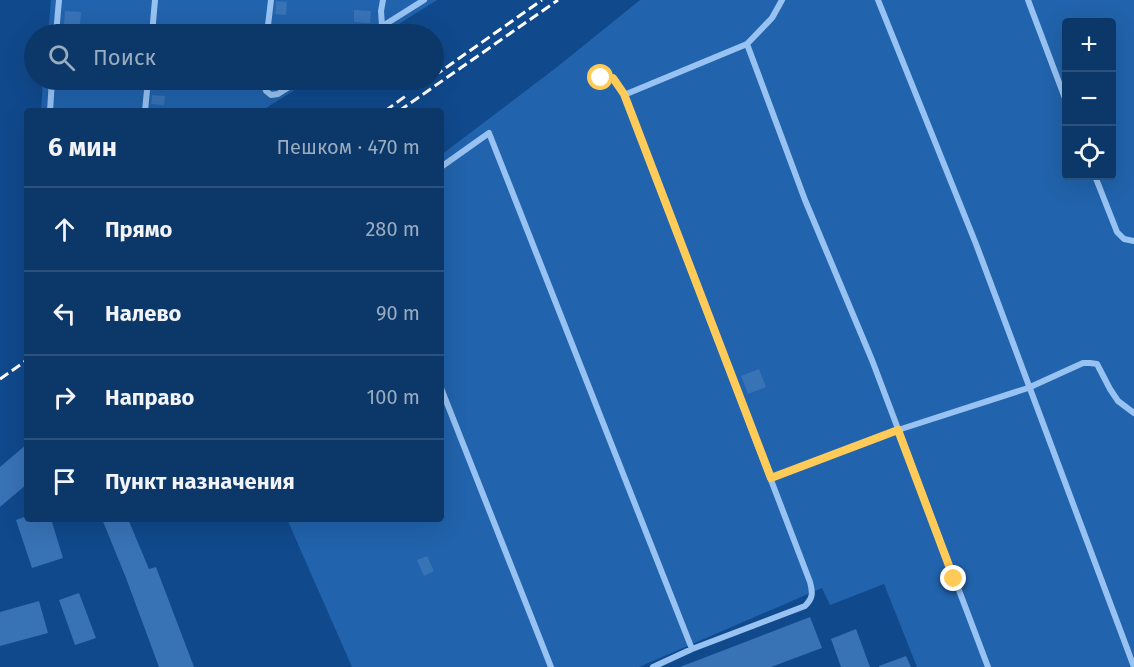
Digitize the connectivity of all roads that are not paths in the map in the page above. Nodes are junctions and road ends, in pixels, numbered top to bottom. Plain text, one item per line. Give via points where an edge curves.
1 (59, 0) edge
2 (155, 0) edge
3 (271, 0) edge
4 (383, 0) edge
5 (424, 0) edge
6 (782, 0) edge
7 (878, 0) edge
8 (1028, 0) edge
9 (57, 24) edge
10 (153, 24) edge
11 (268, 24) edge
12 (382, 24) edge
13 (385, 24) edge
14 (747, 44) junction
15 (601, 78) dead end
16 (51, 90) edge
17 (147, 90) edge
18 (266, 90) edge
19 (284, 90) edge
20 (1062, 90) edge
21 (624, 94) junction
22 (50, 108) edge
23 (145, 108) edge
24 (444, 164) edge
25 (1097, 180) edge
26 (1134, 241) edge
27 (1028, 388) junction
28 (444, 396) edge
29 (1134, 413) edge
30 (898, 430) junction
31 (771, 478) junction
32 (692, 650) junction
33 (551, 667) edge
34 (652, 667) edge
35 (988, 667) edge
36 (1134, 667) edge

1 - 9 street
2 - 10 street
3 - 11 street
4 - 12 street
5 - 13 street
6 - 14 street via 772,18
7 - 27 street via 976,244
8 - 20 street
14 - 21 street
14 - 30 street
15 - 21 street via 613,78
16 - 22 street
17 - 23 street
18 - 19 street via 271,95
21 - 31 street
24 - 32 street via 489,134
25 - 26 street via 1117,232
27 - 29 street via 1083,363 1097,364 1118,401
27 - 30 street
27 - 36 street
28 - 33 street
30 - 31 street
30 - 35 street
31 - 32 street via 810,582 811,600 805,606
32 - 34 street

